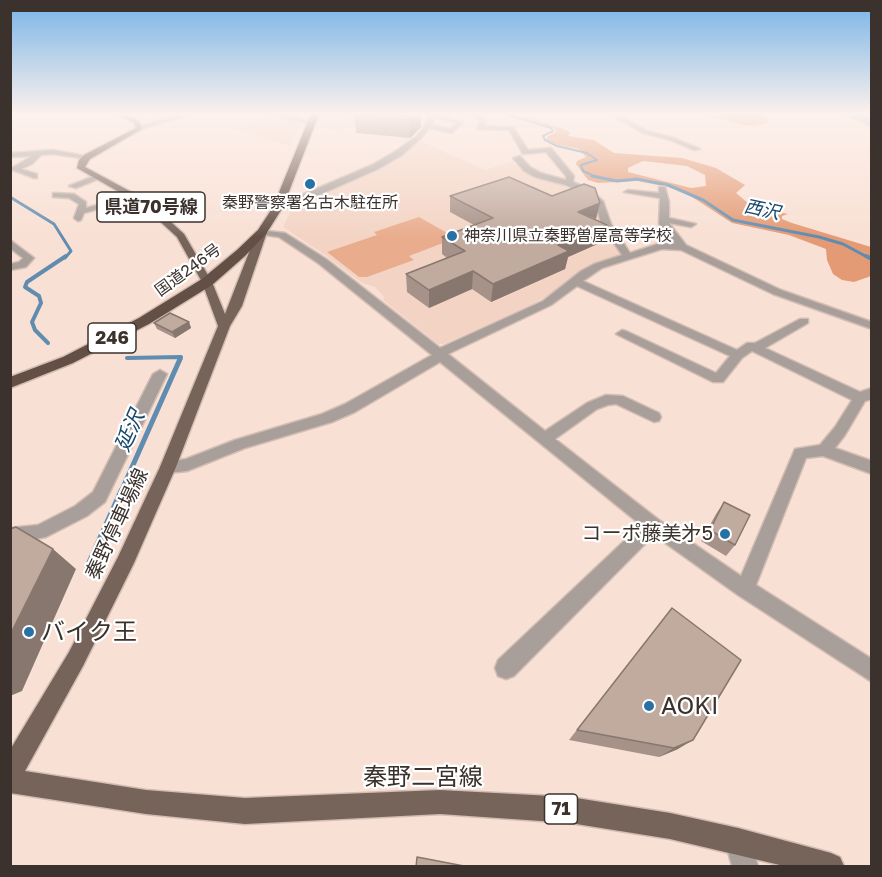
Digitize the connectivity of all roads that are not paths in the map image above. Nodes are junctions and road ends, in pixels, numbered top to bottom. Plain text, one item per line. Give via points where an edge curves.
1 (38, 155) edge
2 (75, 155) edge
3 (91, 155) edge
4 (299, 155) edge
5 (396, 155) edge
6 (552, 155) edge
7 (87, 157) junction
8 (517, 158) dead end
9 (34, 176) dead end
10 (97, 178) junction
11 (569, 183) junction
12 (73, 186) dead end
13 (628, 192) dead end
14 (56, 195) dead end
15 (137, 197) junction
16 (278, 207) junction
17 (664, 220) junction
18 (691, 225) dead end
19 (262, 232) junction
20 (10, 243) edge
21 (683, 247) junction
22 (627, 256) junction
23 (10, 267) edge
24 (207, 282) junction
25 (576, 282) junction
26 (804, 321) dead end
27 (224, 326) junction
28 (872, 326) edge
29 (622, 334) dead end
30 (756, 348) junction
31 (738, 355) junction
32 (439, 356) junction
33 (160, 374) dead end
34 (10, 383) edge
35 (866, 395) edge
36 (654, 417) dead end
37 (544, 439) junction
38 (824, 450) junction
39 (168, 467) junction
40 (872, 468) edge
41 (653, 525) junction
42 (10, 536) edge
43 (745, 589) junction
44 (506, 668) dead end
45 (872, 672) edge
46 (10, 774) edge
47 (10, 781) edge
48 (738, 841) junction
49 (745, 867) edge
50 (831, 867) edge

1 - 9 street via 14,169
2 - 7 street
3 - 7 main road
4 - 16 highway, 国道246号 / 246
5 - 16 street via 293,204
6 - 11 street via 570,176
7 - 10 main road, 県道70号線 via 81,168
8 - 11 street via 538,175
10 - 12 street
10 - 15 main road, 県道70号線
11 - 22 street via 600,203 606,224
13 - 17 street via 663,192
14 - 15 street via 80,201 83,204 79,215
15 - 24 main road, 県道70号線 via 181,236
16 - 19 highway, 国道246号 / 246
17 - 18 street
17 - 21 street
19 - 24 highway, 国道246号 / 246
19 - 27 main road, 秦野停車場線 via 241,294
19 - 32 street via 282,235 322,261
20 - 23 street via 29,258 22,265
21 - 22 street via 661,246
21 - 28 street via 777,292
22 - 25 street via 598,266
24 - 27 main road
24 - 34 highway, 国道246号 / 246 via 108,340
25 - 31 street
25 - 32 street via 547,303 472,336
26 - 30 street
27 - 39 main road, 秦野停車場線
29 - 31 street via 718,379
30 - 31 street via 751,346
30 - 35 street
32 - 37 street
32 - 39 street via 327,418 240,444 187,465
33 - 42 street via 99,497 40,532
35 - 38 street
36 - 37 street via 618,399 606,400
37 - 41 street
38 - 40 street
38 - 43 street via 800,453
39 - 46 main road, 秦野停車場線 via 120,574
41 - 43 street
41 - 44 street
43 - 45 street
47 - 48 main road, 秦野二宮線 / 71 via 146,802 245,811 440,802 570,810
48 - 49 street
48 - 50 main road, 秦野二宮線 / 71

